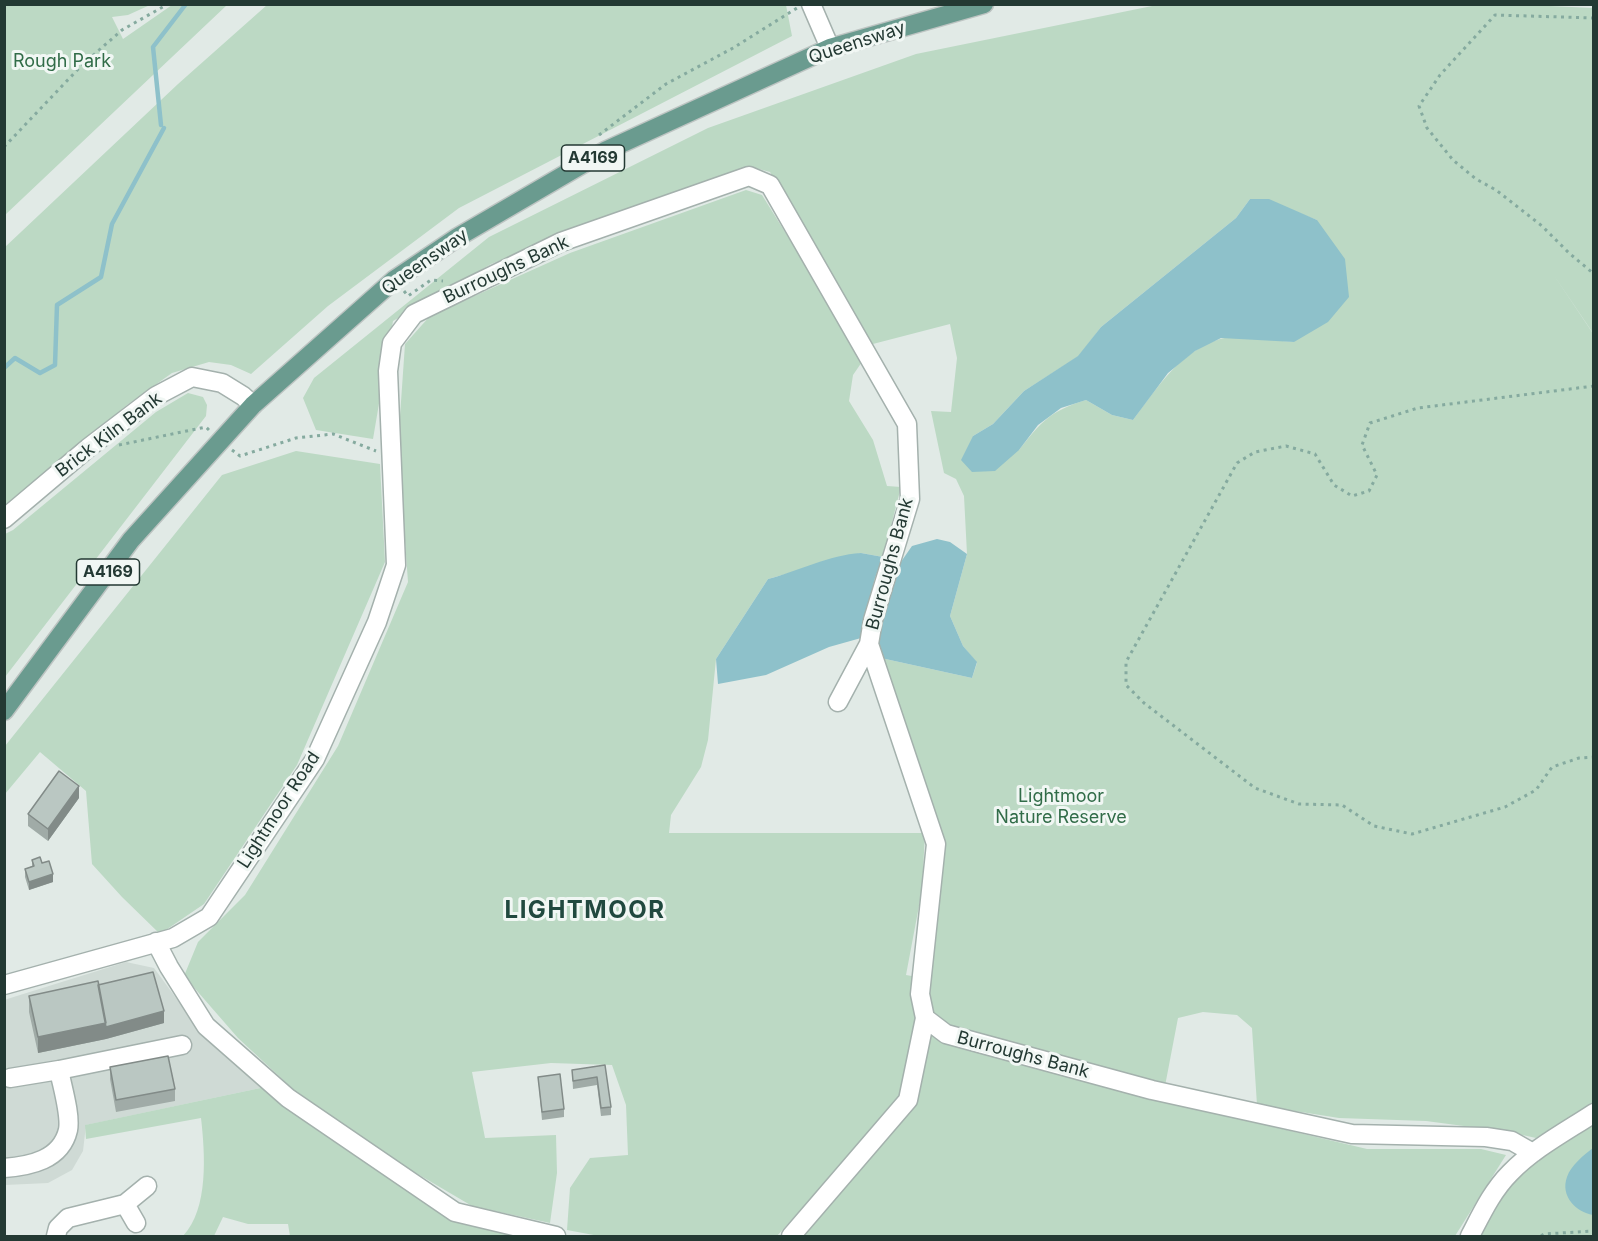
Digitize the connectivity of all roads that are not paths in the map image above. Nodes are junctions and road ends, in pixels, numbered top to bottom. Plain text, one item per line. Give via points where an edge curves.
1 (811, 4) edge
2 (984, 4) edge
3 (830, 48) junction
4 (253, 405) junction
5 (392, 457) joint
6 (4, 519) edge
7 (869, 644) junction
8 (838, 702) dead end
9 (4, 711) edge
10 (156, 942) junction
11 (4, 985) edge
12 (926, 1018) junction
13 (182, 1045) dead end
14 (59, 1070) junction
15 (10, 1078) dead end
16 (1593, 1113) edge
17 (1533, 1153) junction
18 (4, 1168) edge
19 (147, 1186) dead end
20 (125, 1204) junction
21 (136, 1223) dead end
22 (56, 1236) edge
23 (556, 1236) edge
24 (791, 1236) edge
25 (1470, 1236) edge

1 - 3 street
2 - 3 main road, Queensway / A4169
3 - 4 main road, Queensway / A4169 via 605,151 458,237 394,280
4 - 6 street, Brick Kiln Bank via 222,383 192,378 156,396
4 - 9 main road, Queensway / A4169 via 131,540
5 - 7 street, Burroughs Bank via 389,362 392,343 414,314 561,242 749,176 770,184 907,424 910,499
5 - 10 street, Lightmoor Road via 396,564 377,622 315,759 209,917 173,938
7 - 8 street
7 - 12 street, Burroughs Bank via 936,844 920,994
10 - 11 street, Lightmoor Road
10 - 23 street via 206,1026 288,1098 455,1212
12 - 17 street, Burroughs Bank via 946,1034 1152,1090 1352,1134 1486,1137 1512,1141
12 - 24 street via 908,1100
13 - 14 street
14 - 15 street
14 - 18 street via 68,1131 58,1150 27,1166
16 - 17 street
17 - 25 street via 1509,1174 1484,1208
19 - 20 street
20 - 21 street
20 - 22 street via 68,1218

